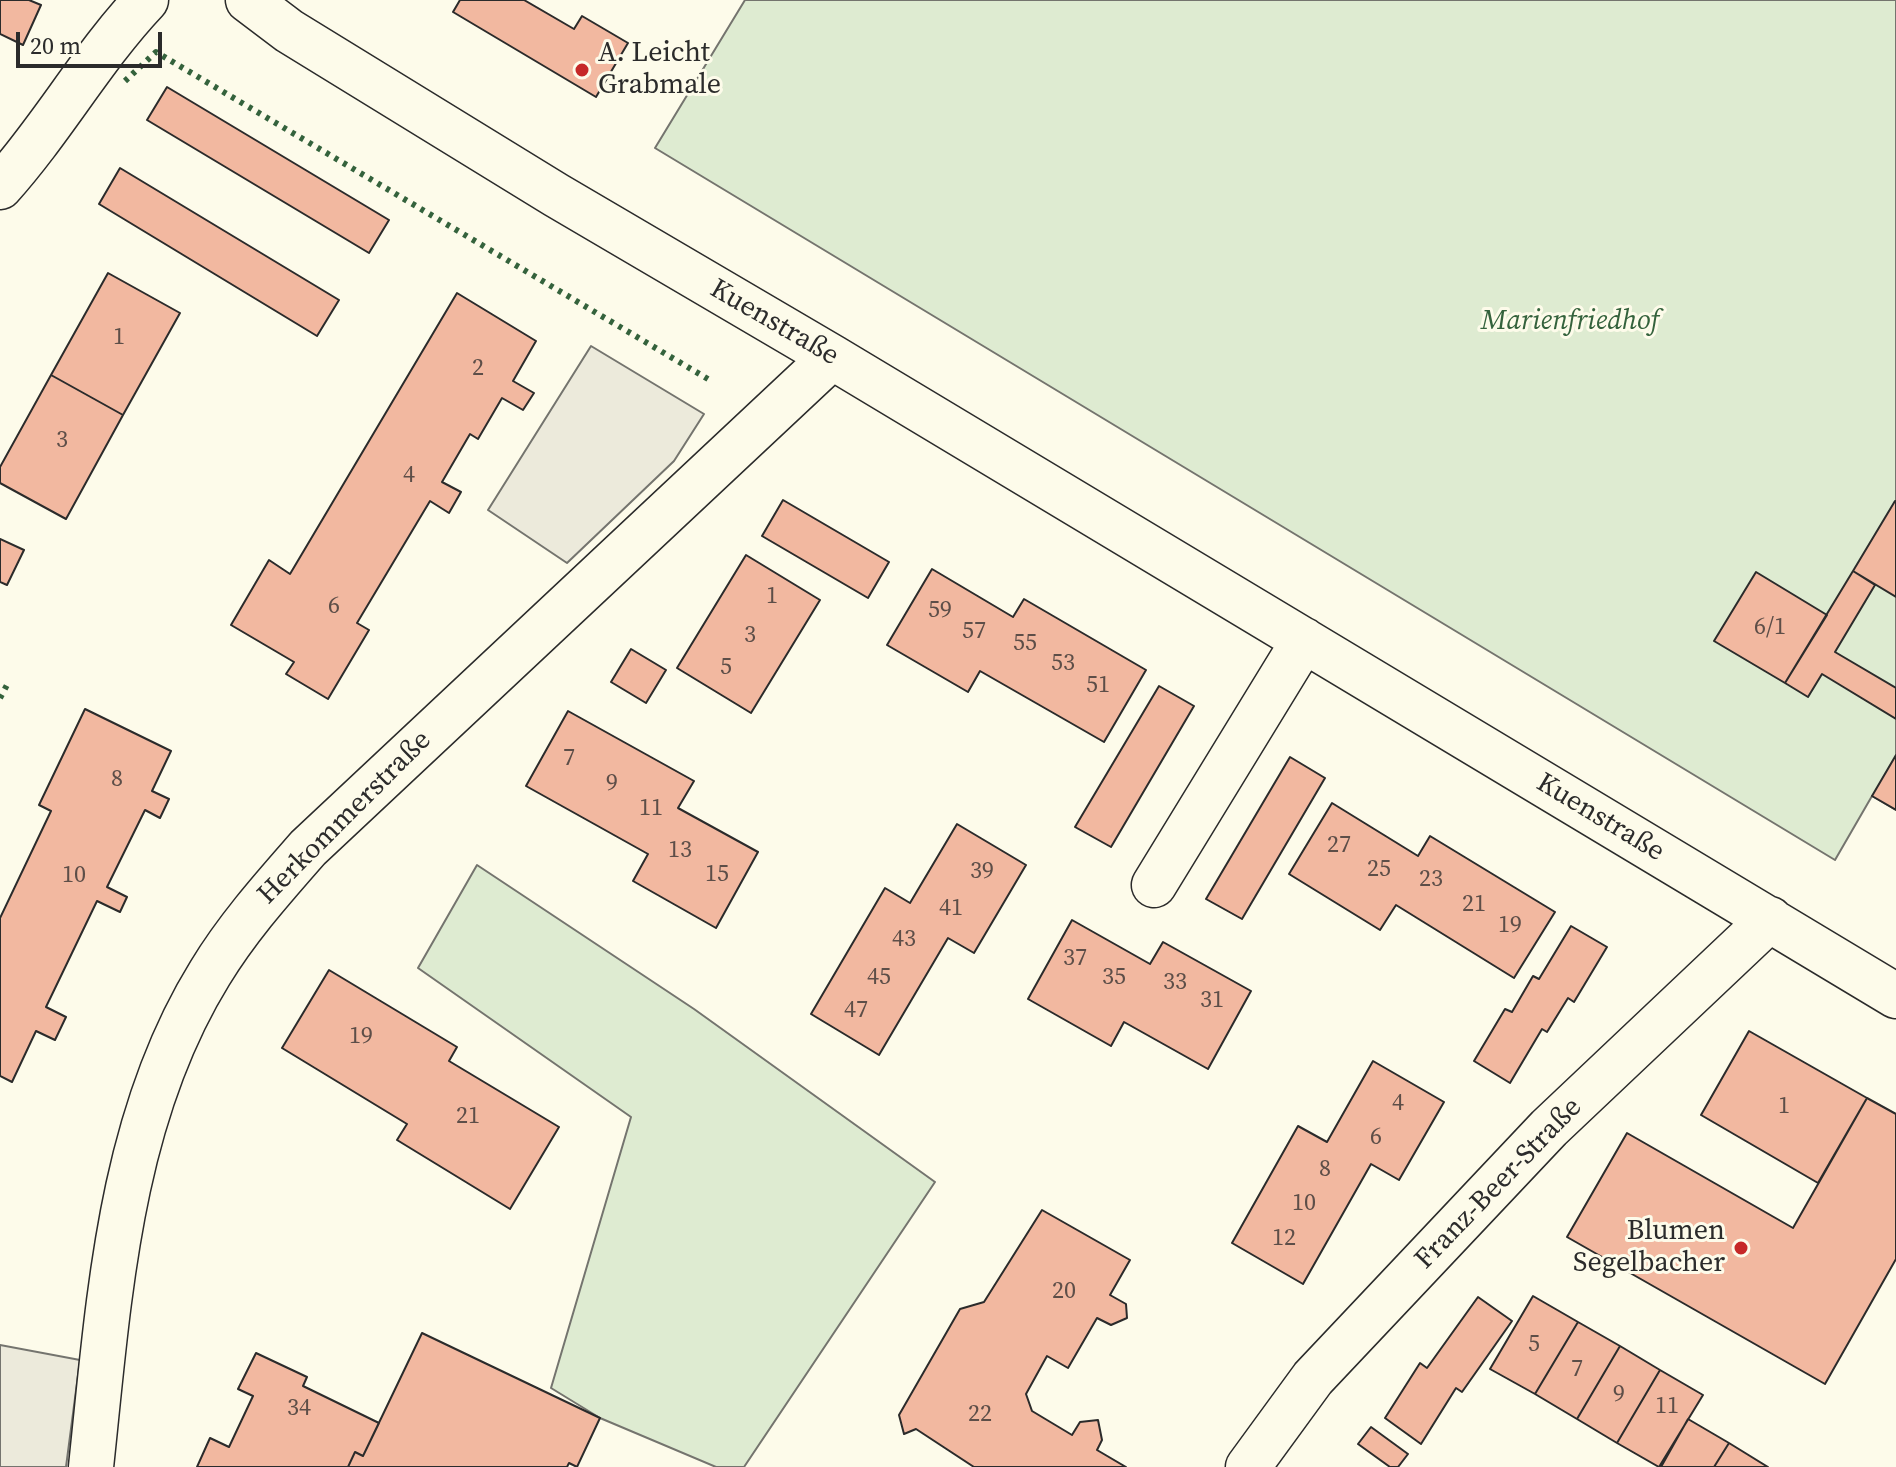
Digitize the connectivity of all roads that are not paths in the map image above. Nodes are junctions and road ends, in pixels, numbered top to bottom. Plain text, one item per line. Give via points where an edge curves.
1 (146, 0) edge
2 (248, 0) edge
3 (0, 187) edge
4 (832, 357) junction
5 (1304, 640) junction
6 (1154, 885) dead end
7 (1770, 919) junction
8 (1896, 996) edge
9 (91, 1467) edge
10 (1248, 1467) edge

1 - 3 street
2 - 4 street, Kuenstraße via 289,31 556,195
4 - 5 street, Kuenstraße
4 - 9 street, Herkommerstraße via 308,848 247,917 175,1037 142,1128 122,1215
5 - 6 street
5 - 7 street, Kuenstraße
7 - 8 street, Kuenstraße
7 - 10 street, Franz-Beer-Straße via 1549,1128 1313,1378

